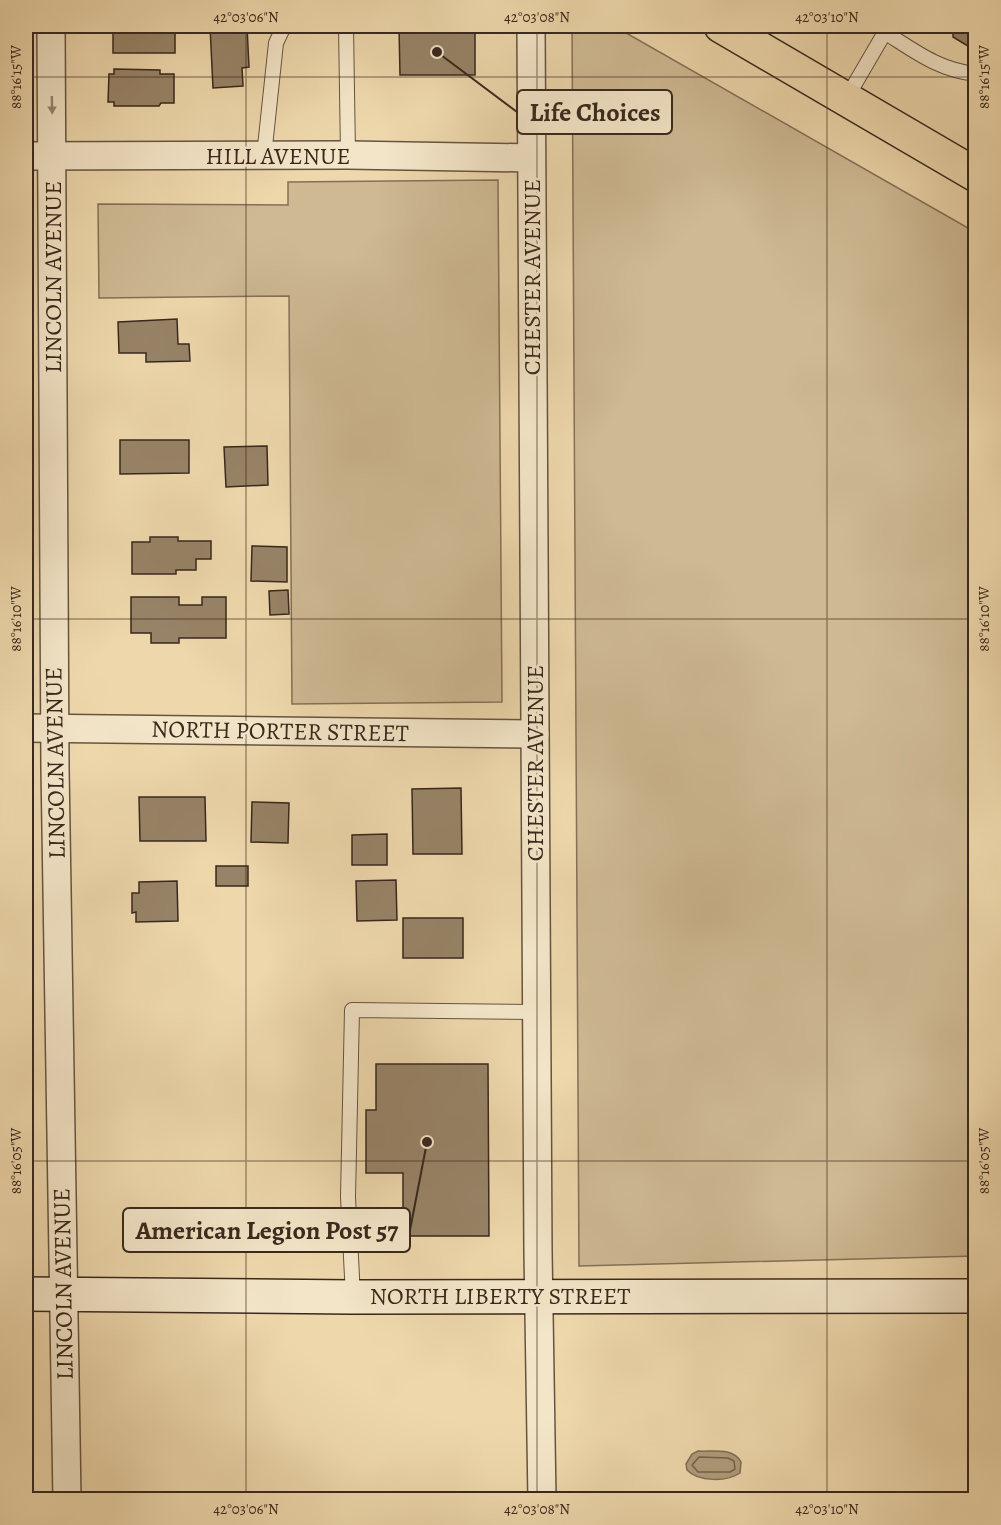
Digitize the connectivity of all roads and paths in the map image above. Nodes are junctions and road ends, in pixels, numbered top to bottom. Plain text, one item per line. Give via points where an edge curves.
1 (51, 26) edge
2 (284, 26) edge
3 (346, 26) edge
4 (531, 26) edge
5 (721, 26) edge
6 (887, 29) edge
7 (975, 74) edge
8 (846, 99) junction
9 (348, 155) junction
10 (26, 156) edge
11 (53, 156) junction
12 (264, 156) junction
13 (531, 158) junction
14 (975, 175) edge
15 (26, 728) edge
16 (55, 728) junction
17 (535, 734) junction
18 (536, 1012) junction
19 (63, 1293) junction
20 (26, 1294) edge
21 (540, 1295) junction
22 (975, 1296) edge
23 (353, 1297) junction
24 (67, 1500) edge
25 (542, 1500) edge

1 -> 11 street, LINCOLN AVENUE
2 - 12 lane via 276,43
3 - 9 lane
4 - 13 street, CHESTER AVENUE
5 - 8 main road
6 - 7 lane via 940,66
6 - 8 lane
8 - 14 main road
9 - 12 street, HILL AVENUE
9 - 13 street, HILL AVENUE
10 - 11 street, HILL AVENUE
11 - 12 street, HILL AVENUE
11 - 16 street, LINCOLN AVENUE
13 - 17 street, CHESTER AVENUE
15 - 16 street, NORTH PORTER STREET
16 - 17 street, NORTH PORTER STREET
16 - 19 street, LINCOLN AVENUE
17 - 18 street, CHESTER AVENUE
18 - 21 street, CHESTER AVENUE
18 - 23 lane via 352,1010 348,1197
19 - 20 main road, NORTH LIBERTY STREET
19 - 23 main road, NORTH LIBERTY STREET
19 - 24 street, LINCOLN AVENUE
21 - 22 main road, NORTH LIBERTY STREET
21 - 23 main road, NORTH LIBERTY STREET
21 - 25 street, CHESTER AVENUE

